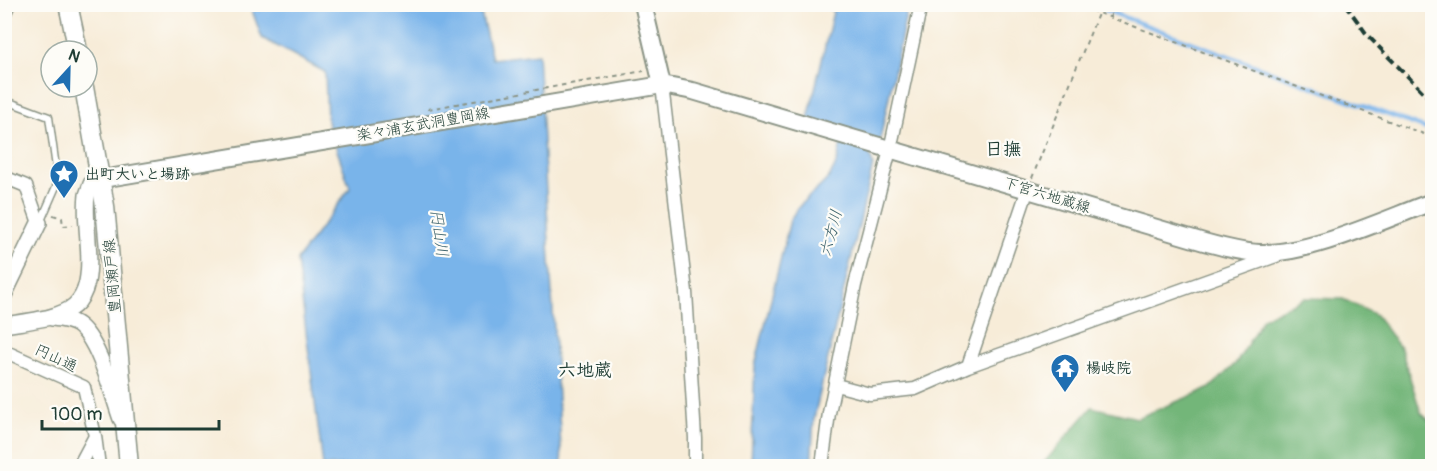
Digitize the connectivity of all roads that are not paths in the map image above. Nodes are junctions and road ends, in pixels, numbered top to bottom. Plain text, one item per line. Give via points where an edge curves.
1 (9, 4) edge
2 (68, 4) edge
3 (643, 4) edge
4 (921, 4) edge
5 (4, 15) edge
6 (75, 39) edge
7 (655, 85) junction
8 (87, 99) edge
9 (4, 100) edge
10 (886, 149) junction
11 (4, 177) edge
12 (109, 178) junction
13 (1028, 189) junction
14 (1432, 202) edge
15 (39, 223) junction
16 (1288, 250) junction
17 (4, 295) edge
18 (52, 318) junction
19 (4, 325) edge
20 (4, 351) edge
21 (968, 366) junction
22 (836, 385) junction
23 (126, 434) junction
24 (95, 435) junction
25 (79, 466) edge
26 (99, 466) edge
27 (129, 466) edge
28 (695, 466) edge
29 (822, 466) edge

1 - 5 street
2 - 6 main road
3 - 7 main road
4 - 10 street
7 - 10 main road, 下宮六地蔵線 via 686,89
7 - 12 main road, 楽々浦玄武洞豊岡線
7 - 28 street via 686,292
8 - 12 main road, 豊岡瀬戸線
9 - 15 lane via 49,117 58,182
10 - 13 main road, 下宮六地蔵線
10 - 22 street
11 - 15 street via 26,186
12 - 18 street via 90,184 87,195 88,284 71,309
12 - 23 main road, 豊岡瀬戸線
13 - 16 main road, 下宮六地蔵線 via 1224,248 1259,253
13 - 21 street
14 - 16 main road, 下宮六地蔵線
15 - 17 street
16 - 21 street
18 - 19 street
18 - 23 street via 77,324 90,338
20 - 24 street, 円山通 via 84,387
21 - 22 street via 915,389 870,394
22 - 29 street
23 - 27 main road, 豊岡瀬戸線
24 - 25 street
24 - 26 street

